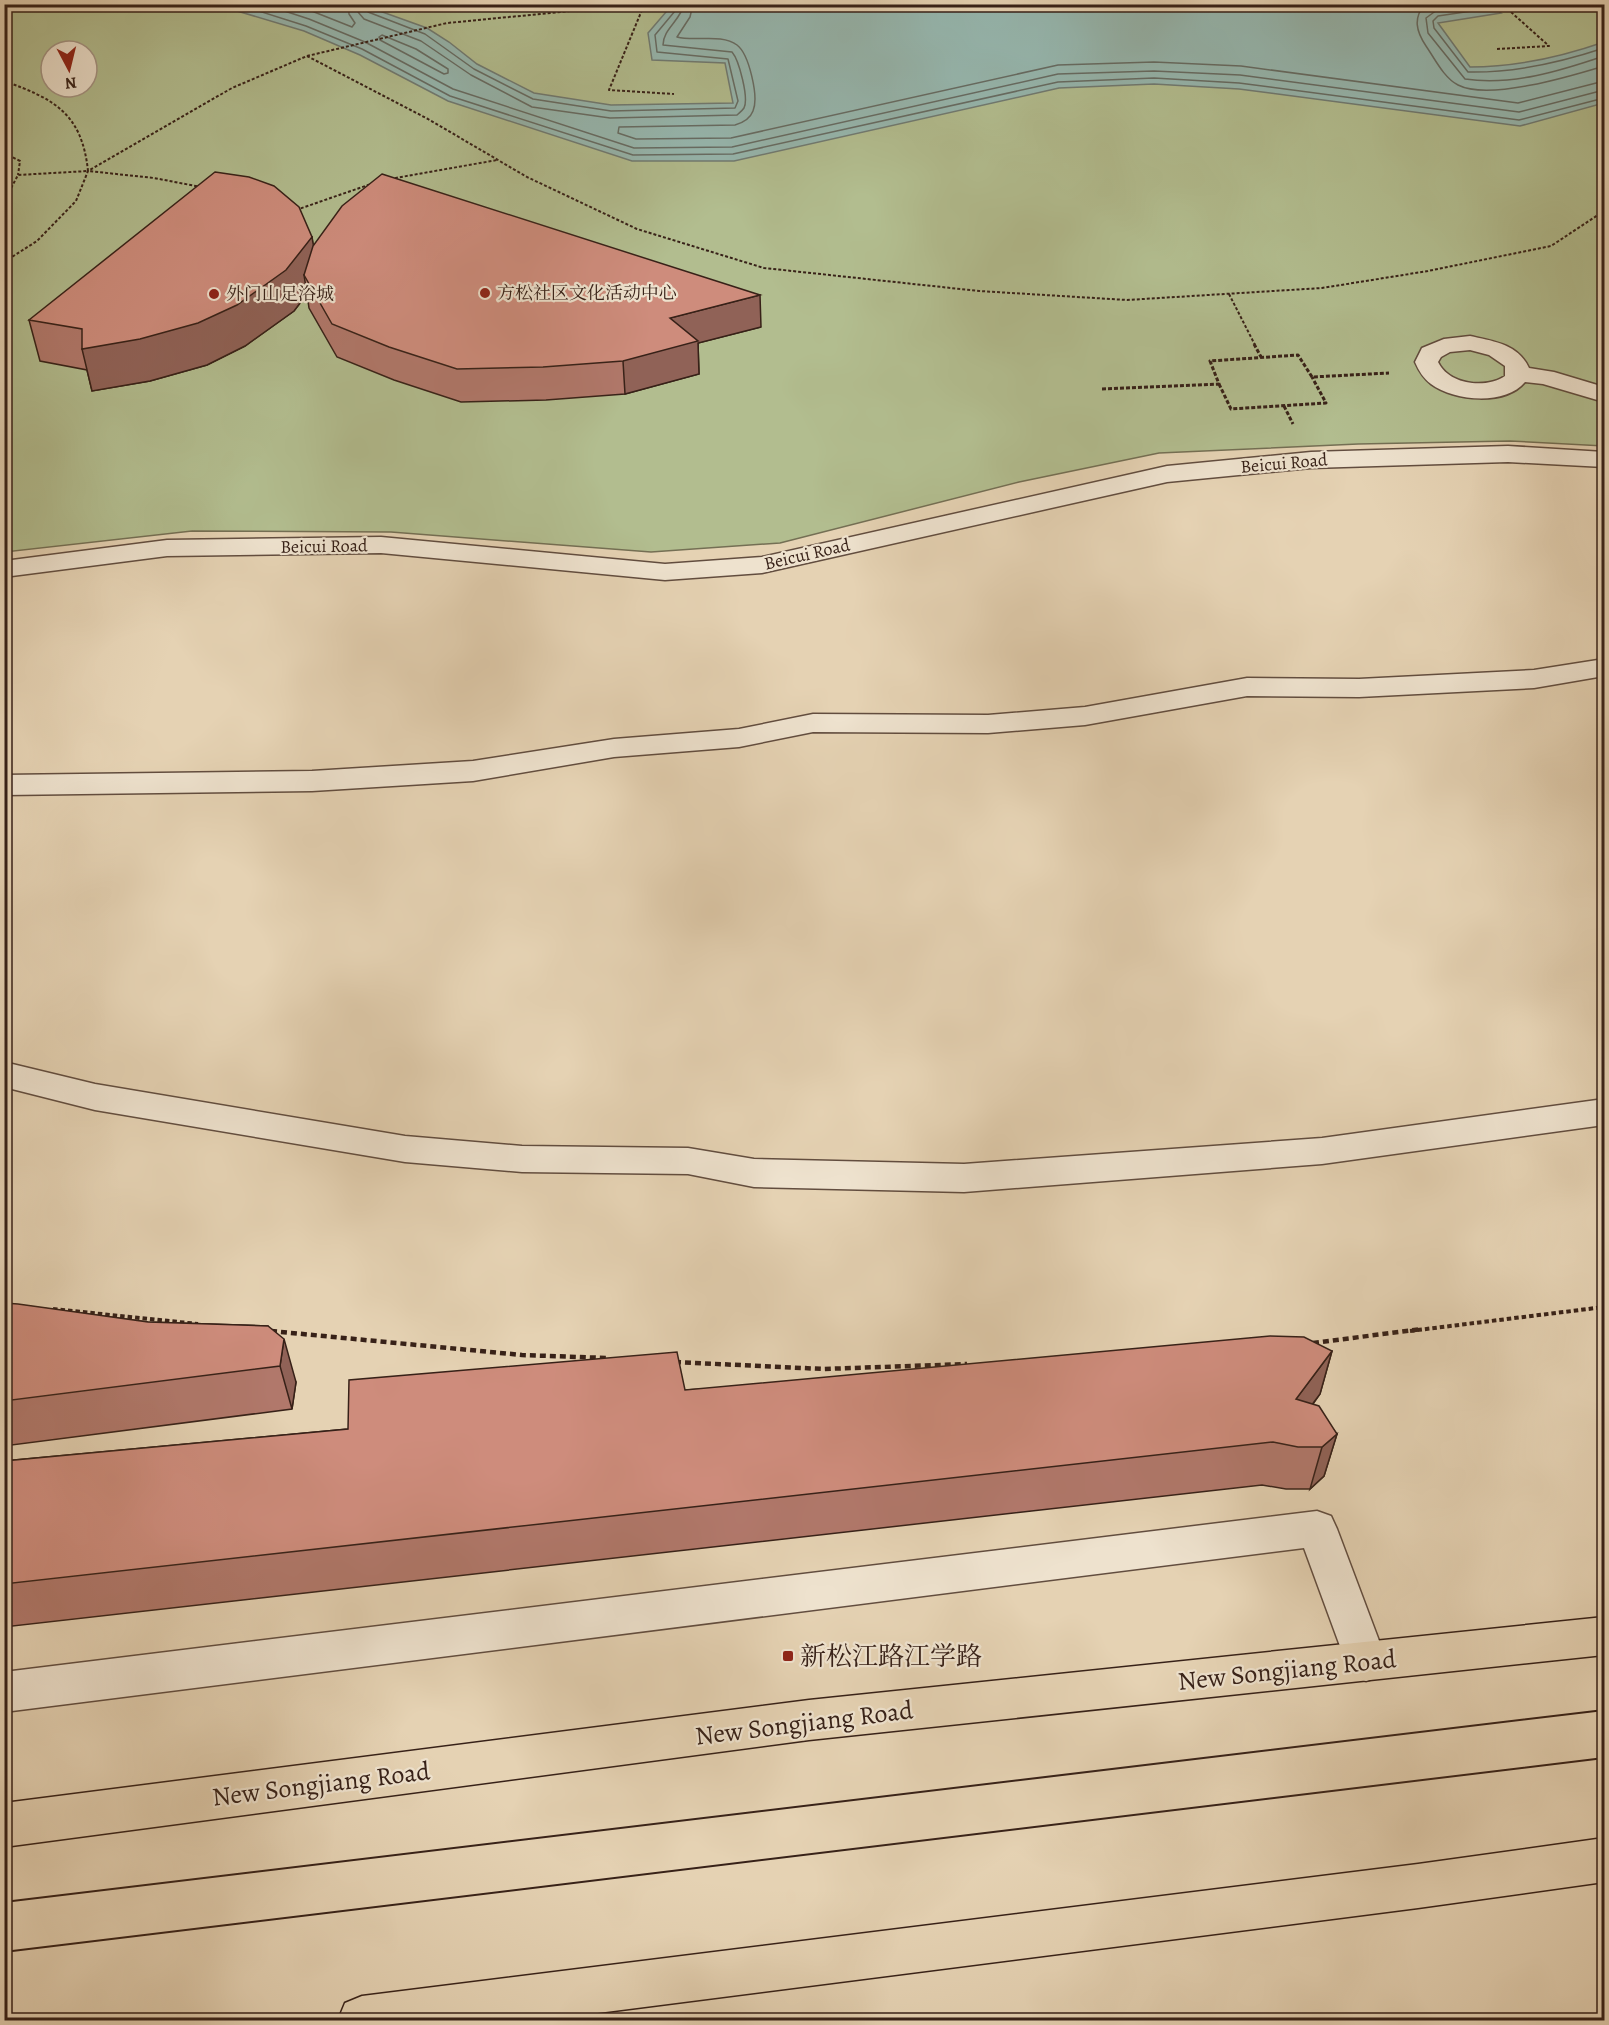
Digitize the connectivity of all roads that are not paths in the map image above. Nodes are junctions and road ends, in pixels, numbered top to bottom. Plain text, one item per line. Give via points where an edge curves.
1 (1518, 374) junction
2 (1605, 395) edge
3 (1605, 460) edge
4 (4, 569) edge
5 (1605, 668) edge
6 (4, 785) edge
7 (4, 1074) edge
8 (1605, 1112) edge
9 (1605, 1636) edge
10 (1366, 1662) junction
11 (4, 1692) edge
12 (4, 1824) edge
13 (1605, 1860) edge
14 (362, 2020) edge

1 - 1 street via 1505,387 1478,391 1448,384 1428,371 1425,363 1433,350 1470,343 1508,356 1516,363
1 - 2 street via 1546,377
3 - 4 street, Beicui Road via 1508,454 1311,460 1167,474 751,566 665,572 381,545 167,548
5 - 6 street via 1534,679 1359,688 1247,687 1085,716 988,724 813,723 739,738 614,748 472,771 312,781
7 - 8 street via 95,1097 405,1149 522,1160 688,1161 754,1173 964,1178 1322,1151
9 - 10 main road, New Songjiang Road
10 - 11 street via 1317,1529
10 - 12 main road, New Songjiang Road via 809,1720
13 - 14 main road

